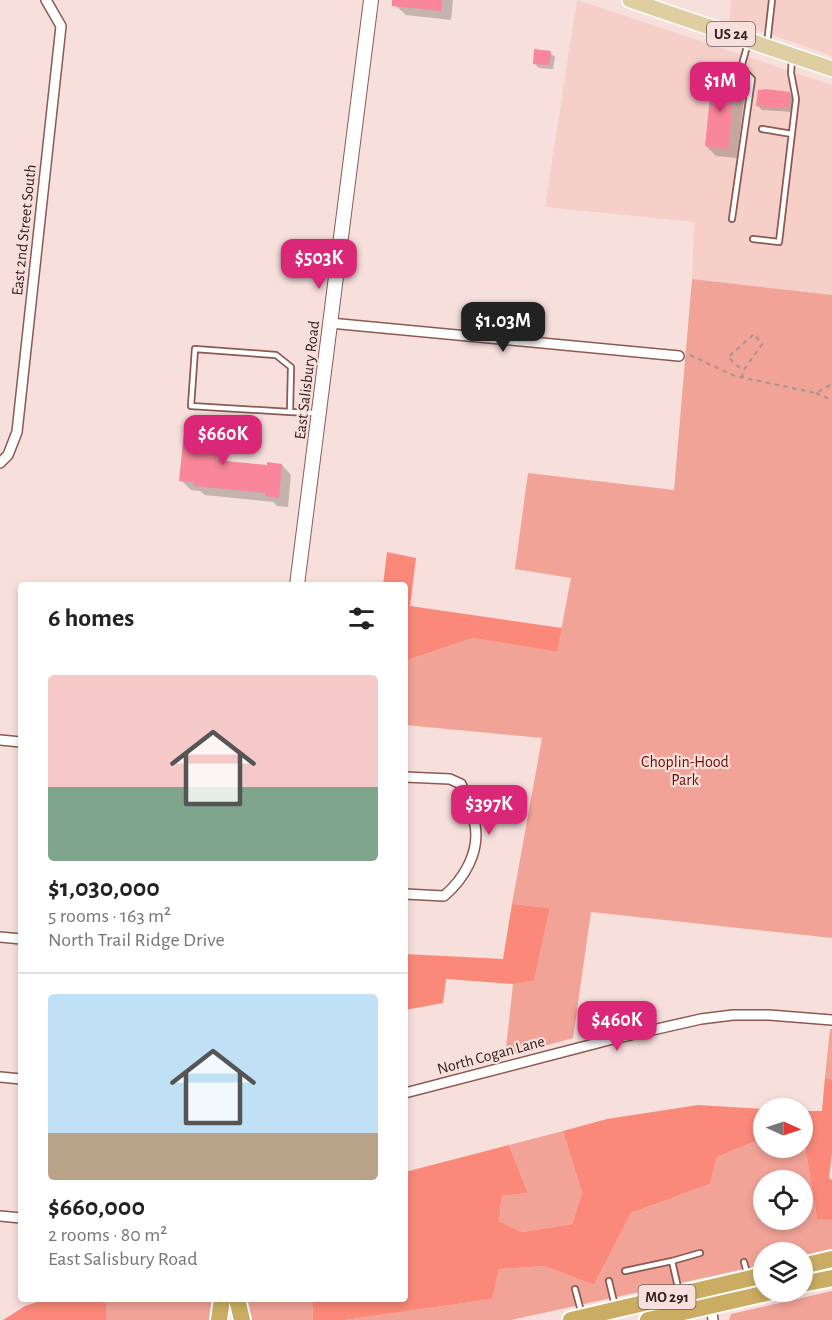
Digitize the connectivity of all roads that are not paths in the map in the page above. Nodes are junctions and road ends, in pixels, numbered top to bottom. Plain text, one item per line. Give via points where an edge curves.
1 (46, 0) edge
2 (371, 0) edge
3 (630, 0) edge
4 (772, 0) edge
5 (748, 40) junction
6 (767, 46) junction
7 (792, 56) junction
8 (832, 69) edge
9 (762, 129) dead end
10 (792, 134) junction
11 (732, 219) dead end
12 (753, 239) dead end
13 (330, 323) junction
14 (679, 356) dead end
15 (290, 412) junction
16 (319, 413) junction
17 (0, 463) edge
18 (297, 582) edge
19 (0, 740) edge
20 (18, 742) edge
21 (408, 777) edge
22 (408, 894) edge
23 (0, 937) edge
24 (18, 939) edge
25 (832, 1020) edge
26 (0, 1077) edge
27 (18, 1079) edge
28 (408, 1092) edge
29 (0, 1216) edge
30 (18, 1218) edge
31 (700, 1253) dead end
32 (813, 1257) edge
33 (832, 1259) edge
34 (672, 1260) junction
35 (625, 1271) dead end
36 (752, 1272) edge
37 (832, 1278) edge
38 (609, 1281) dead end
39 (813, 1282) edge
40 (575, 1289) dead end
41 (680, 1294) junction
42 (753, 1298) edge
43 (222, 1302) edge
44 (227, 1302) edge
45 (238, 1302) edge
46 (615, 1309) junction
47 (712, 1313) edge
48 (577, 1319) edge
49 (219, 1320) edge
50 (226, 1320) edge
51 (242, 1320) edge
52 (648, 1320) edge

1 - 17 street, East 2nd Street South via 61,26 18,432
2 - 13 main road, East Salisbury Road
3 - 5 main road, US 24
4 - 6 lane
5 - 6 main road, US 24
5 - 11 lane via 741,68 752,79
6 - 7 main road, US 24
7 - 8 main road, US 24
7 - 10 lane
9 - 10 lane
10 - 12 lane via 779,242
13 - 14 street
13 - 16 main road, East Salisbury Road
15 - 15 lane via 291,367 276,355 195,349 191,406
15 - 16 lane
16 - 18 main road, East Salisbury Road
19 - 20 street
21 - 22 street via 450,779 461,784 476,826 474,856 453,888 444,896
23 - 24 street
25 - 28 street, North Cogan Lane via 769,1015 701,1019
26 - 27 street
29 - 30 street
31 - 34 lane
32 - 33 highway
34 - 35 lane
34 - 41 lane
36 - 41 highway, MO 291
37 - 39 highway
38 - 46 lane
40 - 48 lane
41 - 46 highway, MO 291
42 - 47 highway, MO 291
43 - 49 highway
44 - 50 main road
45 - 51 highway
46 - 48 highway, MO 291
47 - 52 highway, MO 291

